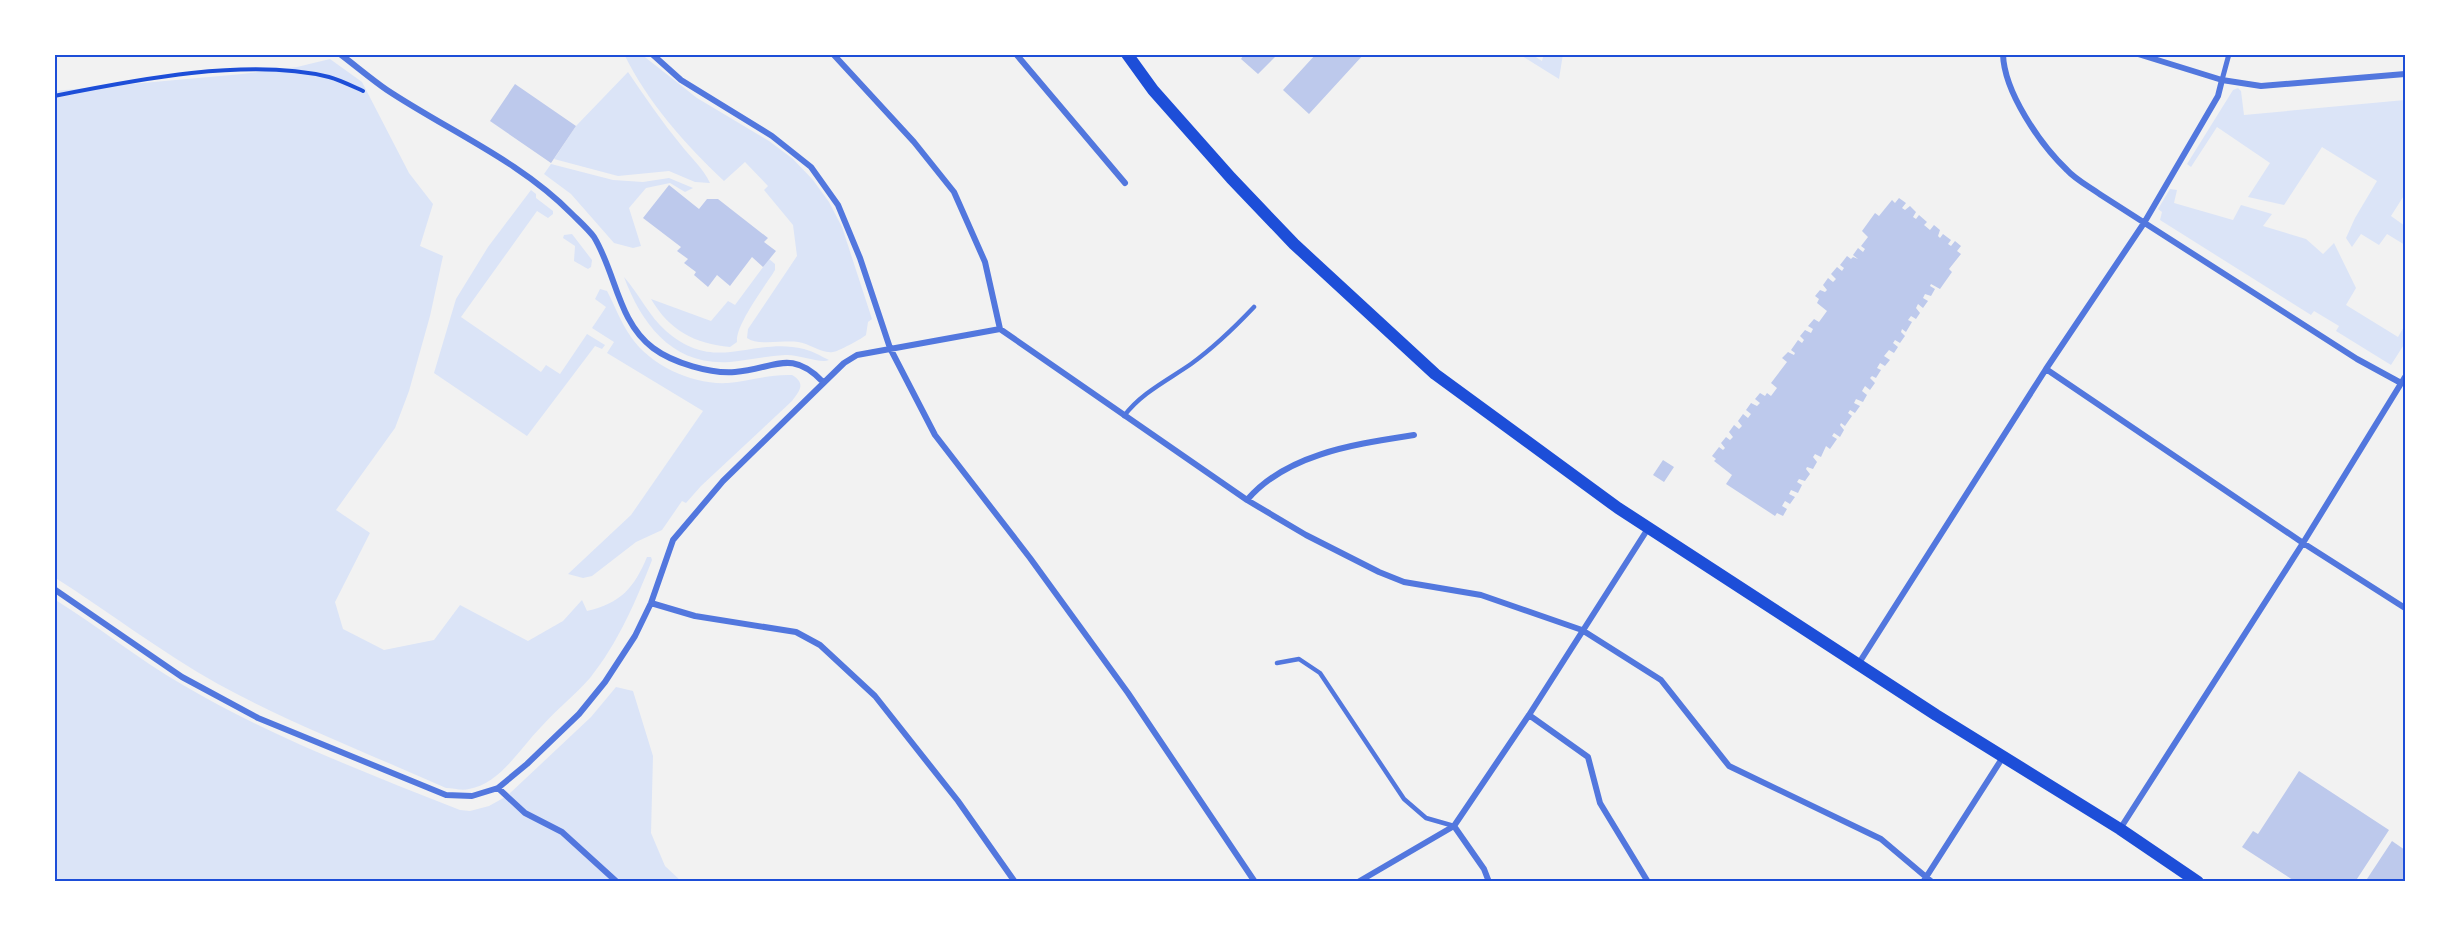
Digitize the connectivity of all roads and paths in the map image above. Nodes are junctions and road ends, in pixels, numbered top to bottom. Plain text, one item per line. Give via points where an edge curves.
1 (340, 54) edge
2 (652, 54) edge
3 (833, 54) edge
4 (1016, 54) edge
5 (1127, 54) edge
6 (2003, 54) edge
7 (2138, 54) edge
8 (2229, 54) edge
9 (2405, 74) edge
10 (2222, 80) junction
11 (386, 89) junction
12 (54, 96) edge
13 (1125, 183) dead end
14 (2144, 223) junction
15 (1254, 307) dead end
16 (1000, 329) junction
17 (890, 348) junction
18 (2046, 369) junction
19 (2403, 380) edge
20 (823, 382) junction
21 (1124, 416) junction
22 (1414, 435) dead end
23 (1247, 500) junction
24 (1649, 526) junction
25 (2303, 543) junction
26 (54, 589) edge
27 (651, 603) junction
28 (2405, 608) edge
29 (1582, 630) junction
30 (1277, 663) dead end
31 (1859, 663) junction
32 (1529, 715) junction
33 (2003, 756) junction
34 (498, 788) junction
35 (1454, 826) junction
36 (2120, 829) junction
37 (1927, 880) edge
38 (617, 882) edge
39 (1015, 882) edge
40 (1256, 882) edge
41 (1358, 882) edge
42 (1489, 882) edge
43 (1648, 882) edge
44 (2199, 882) edge

1 - 11 street
2 - 17 street via 681,80 772,136 811,167 838,205
3 - 16 street via 954,192 985,262
4 - 13 street
5 - 24 main road via 1160,99 1293,244 1435,374 1618,508
6 - 14 street via 2013,90 2034,131 2067,171
7 - 10 street
8 - 10 street
9 - 10 street via 2261,86
10 - 14 street via 2218,96
11 - 12 path via 371,94 331,78 300,72 224,70 118,83
11 - 20 street via 550,192 593,237 628,320 653,348 697,369 734,372 800,363
14 - 18 street
14 - 19 street via 2357,359
15 - 21 lane via 1193,362 1134,402
16 - 17 street
16 - 21 street
17 - 20 street via 857,355
17 - 40 street via 935,435 1128,693
18 - 25 street
18 - 31 street
19 - 25 street
20 - 27 street via 693,514 673,540
21 - 23 street
22 - 23 street via 1351,445 1296,463
23 - 29 street via 1306,535 1404,582 1482,595
24 - 29 street
24 - 31 main road
25 - 28 street
25 - 36 street
26 - 34 street via 182,677 258,718 446,795 472,796
27 - 34 street via 605,682 572,721
27 - 39 street via 695,616 796,632 820,645 875,696 958,801
29 - 32 street
29 - 37 street via 1661,680 1729,766 1881,838
30 - 35 lane via 1299,659 1320,673 1404,799 1426,818
31 - 33 main road
32 - 35 street
32 - 43 street via 1588,758 1600,803
33 - 36 main road
33 - 37 street
34 - 38 street via 525,813 562,832
35 - 41 street
35 - 42 street
36 - 44 main road

